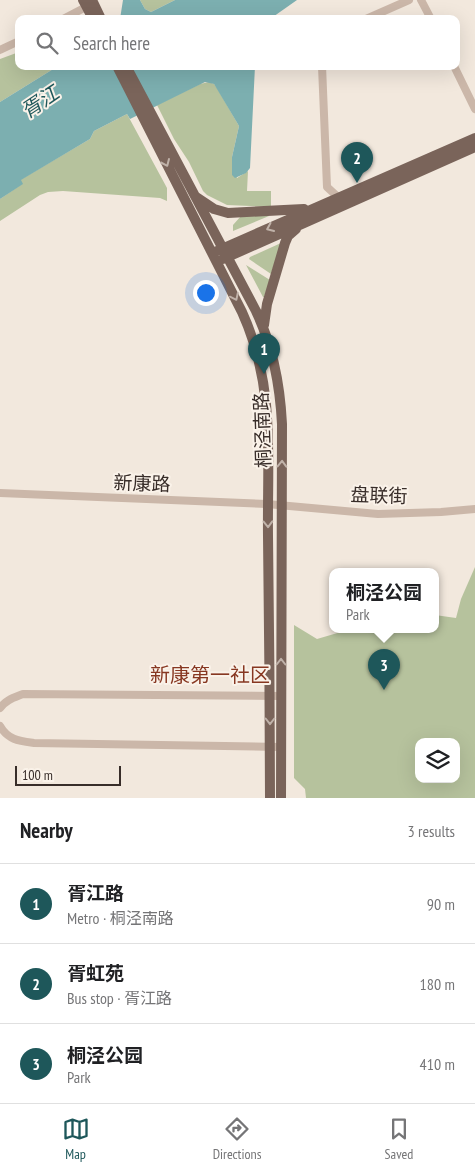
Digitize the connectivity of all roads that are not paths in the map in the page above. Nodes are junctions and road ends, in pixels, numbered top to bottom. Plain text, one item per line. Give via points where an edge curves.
1 (409, 0) edge
2 (421, 0) edge
3 (87, 2) edge
4 (69, 15) edge
5 (92, 15) edge
6 (98, 15) edge
7 (375, 15) edge
8 (429, 15) edge
9 (15, 43) edge
10 (0, 50) edge
11 (119, 70) edge
12 (128, 70) edge
13 (322, 70) edge
14 (456, 70) edge
15 (475, 109) edge
16 (148, 118) junction
17 (475, 138) edge
18 (475, 147) edge
19 (195, 196) junction
20 (339, 198) junction
21 (318, 207) junction
22 (299, 225) junction
23 (226, 253) junction
24 (215, 257) junction
25 (264, 326) junction
26 (0, 493) edge
27 (267, 504) junction
28 (282, 506) junction
29 (475, 508) edge
30 (270, 696) junction
31 (281, 696) junction
32 (0, 708) edge
33 (0, 726) edge
34 (270, 747) junction
35 (281, 747) junction
36 (270, 798) edge
37 (281, 798) edge

1 - 7 street
2 - 8 street
3 - 4 street
3 - 5 main road
3 - 6 main road
9 - 10 street
11 - 16 main road, 桐泾南路
12 - 16 main road, 桐泾南路
13 - 20 street via 327,187
14 - 15 street
16 - 19 main road, 桐泾南路
16 -> 24 main road, 桐泾南路 via 168,170
17 - 20 main road
18 - 22 main road
19 - 21 main road via 214,209 232,213
19 - 23 main road, 桐泾南路
20 - 21 main road
21 -> 23 main road
22 - 23 main road
22 - 25 main road via 285,244 267,304
23 - 24 main road
23 - 25 main road, 桐泾南路
24 -> 27 main road, 桐泾南路 via 248,325 264,385 269,436
28 -> 25 main road, 桐泾南路 via 281,404 274,360
26 - 27 street, 新康路
27 - 28 street, 新康路
27 -> 30 main road, 桐泾南路
28 - 29 street, 盘联街 via 378,514
31 -> 28 main road, 桐泾南路
30 - 31 street
30 - 32 street via 28,694 11,698
30 -> 34 main road, 桐泾南路
31 - 35 main road, 桐泾南路
33 - 34 street via 11,739 34,743
34 - 35 street
34 - 36 main road, 桐泾南路
35 - 37 main road, 桐泾南路

